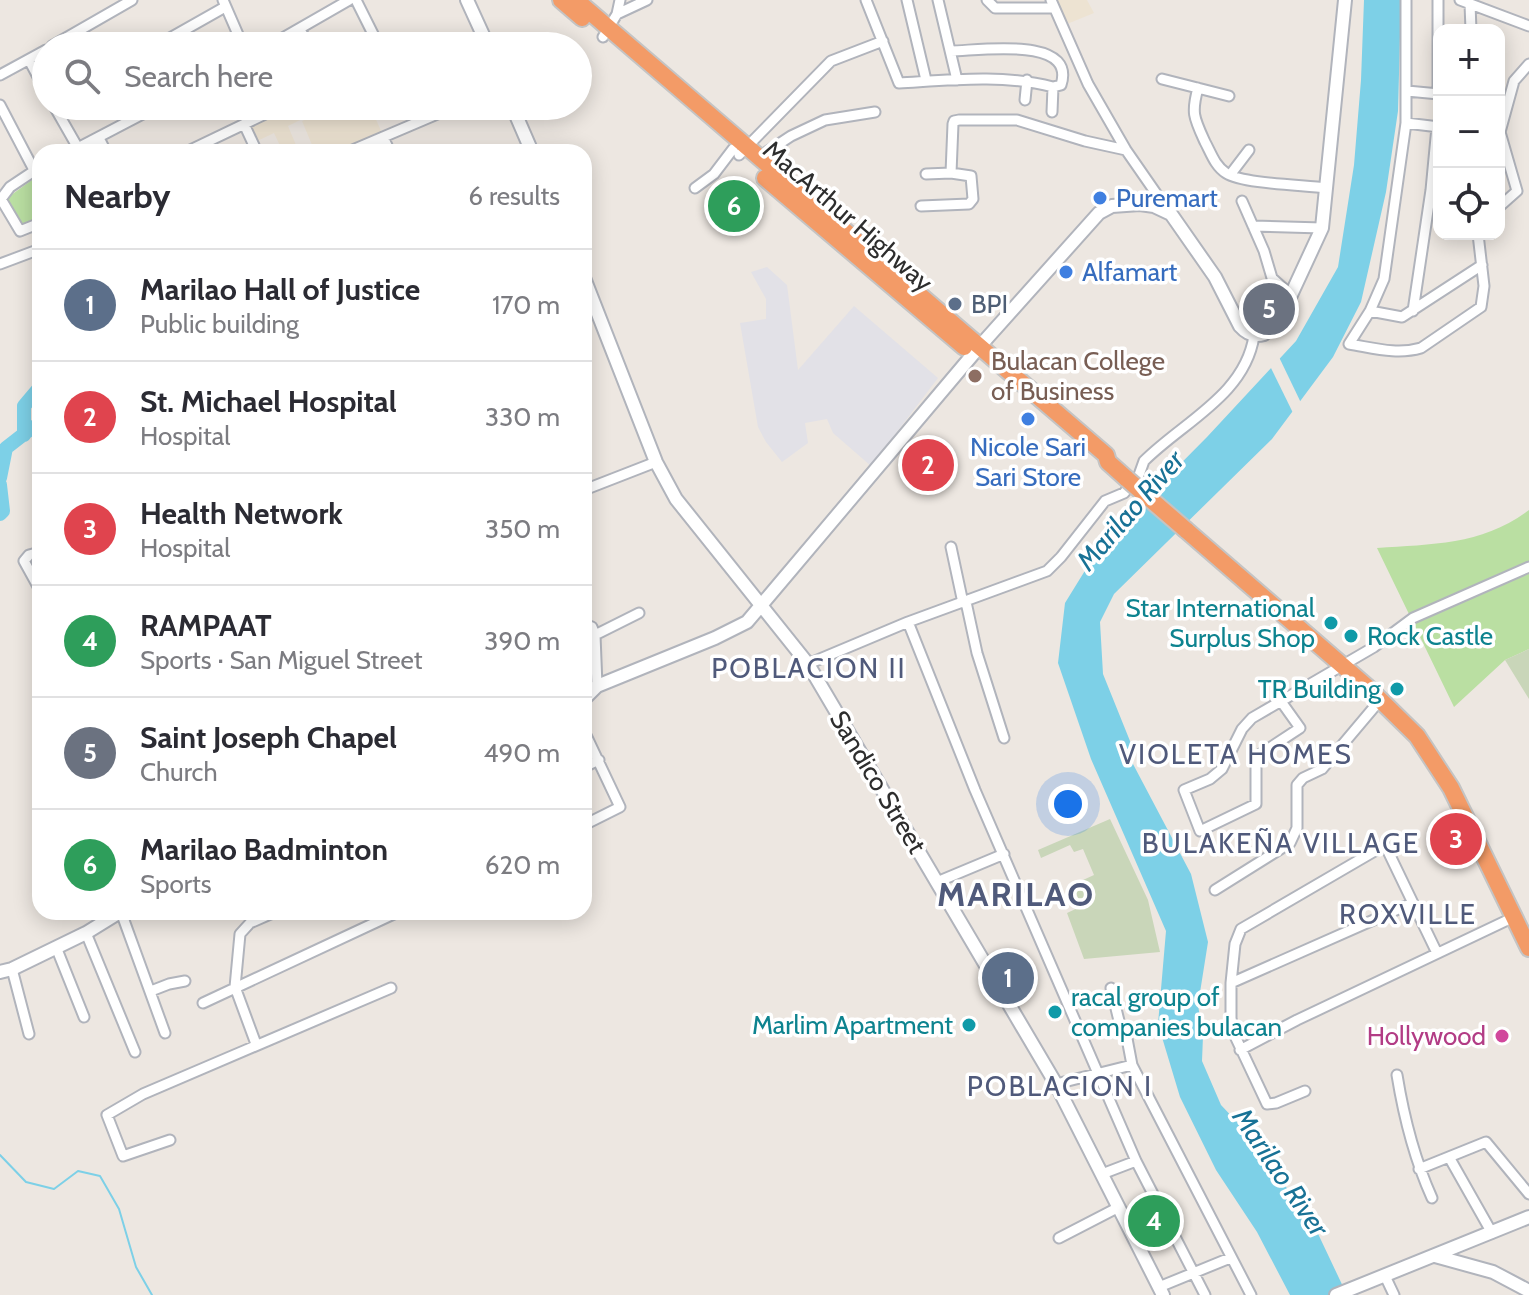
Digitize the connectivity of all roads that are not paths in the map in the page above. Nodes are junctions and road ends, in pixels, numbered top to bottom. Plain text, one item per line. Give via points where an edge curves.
1 (132, 0) edge
2 (349, 0) edge
3 (356, 0) edge
4 (467, 0) edge
5 (561, 0) edge
6 (576, 0) edge
7 (620, 0) edge
8 (647, 0) edge
9 (866, 0) edge
10 (907, 0) edge
11 (938, 0) edge
12 (987, 0) edge
13 (1345, 0) edge
14 (1406, 0) edge
15 (1438, 0) edge
16 (1460, 0) edge
17 (224, 4) edge
18 (1053, 4) edge
19 (1470, 4) junction
20 (1438, 24) edge
21 (1471, 24) edge
22 (610, 26) junction
23 (1529, 26) edge
24 (299, 29) junction
25 (76, 32) edge
26 (179, 32) edge
27 (237, 32) edge
28 (294, 32) edge
29 (301, 32) edge
30 (372, 32) edge
31 (478, 32) edge
32 (883, 41) junction
33 (951, 51) junction
34 (32, 58) edge
35 (29, 60) junction
36 (1529, 64) edge
37 (32, 66) edge
38 (0, 75) edge
39 (1162, 79) dead end
40 (926, 80) junction
41 (957, 80) junction
42 (1027, 80) junction
43 (1053, 87) junction
44 (1198, 88) junction
45 (1407, 91) junction
46 (1433, 93) edge
47 (1229, 96) dead end
48 (1025, 100) dead end
49 (0, 105) edge
50 (875, 112) dead end
51 (1052, 112) dead end
52 (1505, 114) edge
53 (60, 120) edge
54 (132, 120) edge
55 (252, 120) edge
56 (423, 120) edge
57 (518, 120) edge
58 (1406, 123) junction
59 (244, 124) junction
60 (1433, 126) edge
61 (383, 137) junction
62 (99, 138) junction
63 (71, 144) edge
64 (86, 144) edge
65 (102, 144) edge
66 (203, 144) edge
67 (253, 144) edge
68 (367, 144) edge
69 (386, 144) edge
70 (529, 144) edge
71 (1505, 148) edge
72 (1126, 150) junction
73 (1249, 150) dead end
74 (744, 152) junction
75 (32, 160) edge
76 (1505, 164) edge
77 (1510, 164) junction
78 (32, 172) edge
79 (951, 173) junction
80 (926, 174) dead end
81 (1230, 175) junction
82 (695, 188) dead end
83 (1326, 188) junction
84 (1505, 196) edge
85 (1513, 197) junction
86 (1, 199) edge
87 (1242, 201) dead end
88 (1433, 201) edge
89 (1505, 203) edge
90 (921, 206) dead end
91 (1171, 214) junction
92 (32, 226) edge
93 (1253, 226) junction
94 (1322, 228) junction
95 (1479, 240) edge
96 (32, 252) edge
97 (0, 264) edge
98 (1482, 265) junction
99 (1291, 295) junction
100 (592, 298) edge
101 (1370, 311) junction
102 (1413, 311) junction
103 (1254, 336) junction
104 (976, 350) junction
105 (656, 462) junction
106 (592, 487) edge
107 (951, 547) dead end
108 (32, 554) edge
109 (1529, 567) edge
110 (32, 576) edge
111 (965, 603) junction
112 (761, 606) junction
113 (639, 613) dead end
114 (908, 622) junction
115 (592, 627) edge
116 (595, 635) junction
117 (808, 664) junction
118 (1342, 665) junction
119 (597, 686) junction
120 (592, 691) edge
121 (1381, 699) junction
122 (1280, 700) junction
123 (1004, 738) dead end
124 (592, 746) edge
125 (599, 760) junction
126 (592, 763) edge
127 (592, 821) edge
128 (1004, 854) junction
129 (937, 882) junction
130 (1215, 890) dead end
131 (1412, 903) junction
132 (1514, 917) junction
133 (107, 920) edge
134 (123, 920) edge
135 (257, 920) edge
136 (381, 920) edge
137 (86, 933) junction
138 (56, 947) junction
139 (1529, 948) edge
140 (1437, 953) junction
141 (6, 970) edge
142 (185, 981) dead end
143 (1231, 983) junction
144 (235, 987) junction
145 (391, 988) dead end
146 (1111, 988) dead end
147 (151, 991) junction
148 (203, 1003) dead end
149 (84, 1017) dead end
150 (165, 1033) dead end
151 (29, 1034) dead end
152 (256, 1044) junction
153 (1240, 1050) junction
154 (135, 1052) dead end
155 (1132, 1065) junction
156 (1097, 1073) junction
157 (1397, 1075) dead end
158 (1056, 1084) junction
159 (1305, 1091) dead end
160 (170, 1140) dead end
161 (1449, 1157) junction
162 (1136, 1161) junction
163 (1419, 1169) junction
164 (1102, 1174) junction
165 (1529, 1194) edge
166 (1432, 1198) dead end
167 (1119, 1207) junction
168 (1529, 1217) edge
169 (1492, 1233) junction
170 (1059, 1238) dead end
171 (1435, 1256) junction
172 (1230, 1258) junction
173 (1194, 1274) junction
174 (1385, 1276) junction
175 (1161, 1291) edge
176 (1529, 1291) edge
177 (1205, 1295) edge
178 (1251, 1295) edge
179 (1336, 1295) edge
180 (1394, 1295) edge

1 - 25 street
2 - 24 street
3 - 30 street
4 - 31 main road
5 - 22 highway, MacArthur Highway
6 - 22 highway, MacArthur Highway
7 - 22 street
8 - 22 street
9 - 32 street
10 - 40 street
11 - 33 street
12 - 18 street via 995,8
13 - 83 main road
14 - 45 street
15 - 20 street
16 - 19 street
17 - 26 street
17 - 27 street
18 - 72 street via 1088,84
19 - 21 street
19 - 23 street
22 - 74 highway, MacArthur Highway
24 - 28 street
24 - 29 street
32 - 40 street via 897,82
32 - 74 street via 831,61
33 - 41 street
33 - 43 street via 1045,52 1056,58 1063,74 1061,85
34 - 35 street
35 - 37 street
35 - 38 street
36 - 52 street via 1514,81
39 - 44 street
40 - 41 street
41 - 42 street
42 - 43 street
42 - 48 street
43 - 51 street
44 - 47 street
44 - 81 street via 1193,117 1216,165
45 - 46 street
45 - 58 street
49 - 75 street
50 - 74 street via 825,120 781,142
53 - 63 street
54 - 62 street
55 - 59 street
56 - 61 street
57 - 70 main road
58 - 60 street
58 - 101 street via 1384,279
59 - 66 street
59 - 67 street
61 - 68 street
61 - 69 street
62 - 64 street
62 - 65 street
71 - 77 street
72 - 79 street via 1017,120 959,120 953,124
72 - 91 street
73 - 81 street
74 - 82 street
74 - 104 highway, MacArthur Highway
76 - 77 street
77 - 85 street via 1517,183
78 - 86 street
79 - 80 street
79 - 90 street via 971,176 972,202
81 - 83 street
83 - 94 main road
84 - 85 street
85 - 89 street
86 - 92 street via 20,231
87 - 93 street
88 - 102 street
91 - 103 main road via 1215,277 1240,326
91 - 104 main road via 1131,204 1099,213
93 - 94 street
93 - 99 street via 1272,278
94 - 99 main road
95 - 98 street
96 - 97 street
98 - 101 street via 1481,307 1421,348 1402,353 1349,344
98 - 102 street
99 - 103 main road via 1264,334
100 - 105 main road, Sandico Street
101 - 102 street via 1402,317
103 - 111 street via 1243,370 1227,390 1144,461 1124,493 1105,501 1047,571
104 - 112 main road
104 - 118 highway, MacArthur Highway, bridge via 1106,455
105 - 106 street
105 - 112 main road, Sandico Street via 676,499
107 - 111 street
108 - 110 street via 24,561
109 - 118 street via 1413,618
111 - 114 street
111 - 123 street
112 - 117 main road, Sandico Street
112 - 119 main road via 747,622 726,633
113 - 116 street
114 - 117 street
114 - 128 street
115 - 116 street
116 - 119 street
117 - 129 main road, Sandico Street
118 - 121 highway, MacArthur Highway
118 - 122 street
119 - 120 main road
121 - 130 street via 1322,769 1297,785 1297,828 1290,843
121 - 132 highway, MacArthur Highway via 1441,770
122 - 122 street via 1300,728 1256,760 1256,804 1200,831 1184,790 1222,769 1242,729
124 - 125 street
125 - 126 street
125 - 127 street via 620,807
128 - 129 street
128 - 156 street
129 - 158 main road, Sandico Street
131 - 140 street
131 - 143 street
131 - 143 street via 1385,845 1241,929
132 - 139 highway, MacArthur Highway
132 - 140 street
133 - 137 main road
134 - 147 street
135 - 144 street via 242,930
136 - 144 street
137 - 138 main road
137 - 154 street
138 - 141 main road
138 - 149 street
140 - 153 street
141 - 151 street
142 - 147 street
143 - 153 street via 1231,1018
144 - 148 street
144 - 152 street
145 - 152 street
146 - 155 street
147 - 150 street
152 - 160 street via 107,1115 123,1156
153 - 159 street via 1267,1104
155 - 156 street
155 - 172 street
156 - 158 street
156 - 162 street
157 - 163 street
158 - 164 main road, Sandico Street
161 - 163 street
161 - 165 street via 1486,1142
161 - 169 street
162 - 164 street
162 - 173 street
163 - 166 street
164 - 167 main road, Sandico Street
167 - 170 street
167 - 175 main road, Sandico Street
168 - 169 main road
169 - 171 main road
171 - 174 main road
171 - 176 main road via 1493,1272
172 - 173 street
172 - 178 street
173 - 175 street
173 - 177 street
174 - 179 main road
174 - 180 street

